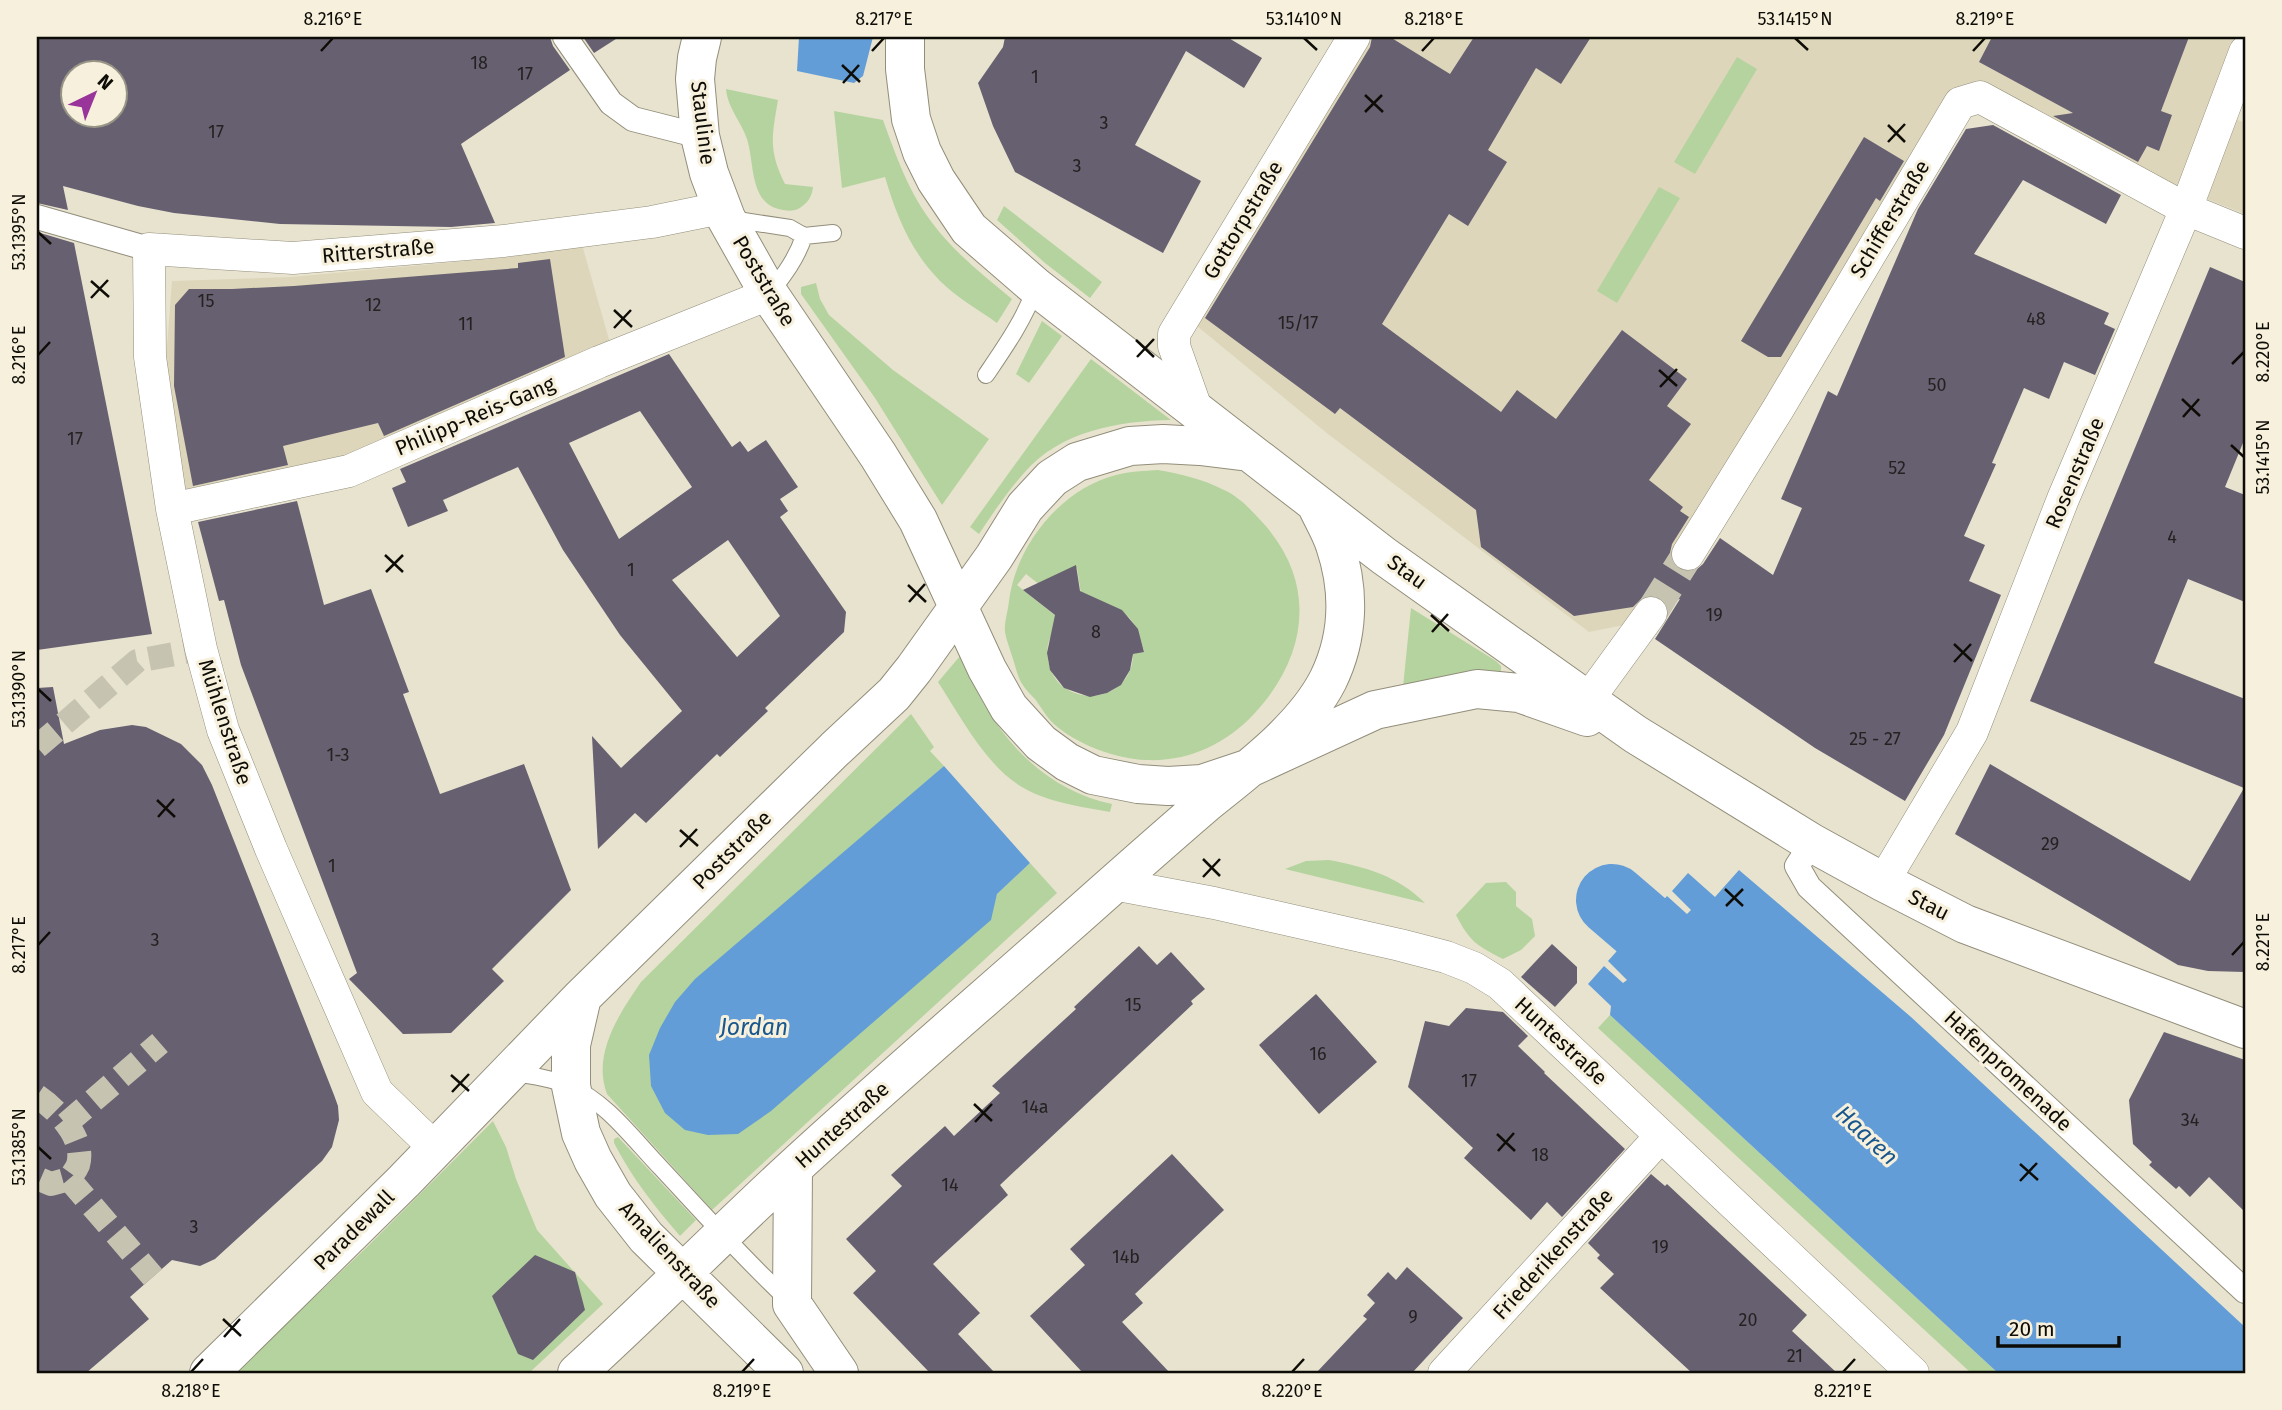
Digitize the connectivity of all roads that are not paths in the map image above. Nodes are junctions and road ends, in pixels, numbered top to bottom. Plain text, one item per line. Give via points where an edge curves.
1 (565, 37) edge
2 (702, 37) edge
3 (905, 37) edge
4 (1354, 37) edge
5 (2245, 52) edge
6 (700, 136) junction
7 (2186, 209) junction
8 (723, 213) junction
9 (37, 217) edge
10 (833, 233) dead end
11 (2245, 233) edge
12 (804, 236) junction
13 (149, 249) junction
14 (1036, 287) junction
15 (769, 294) junction
16 (986, 375) dead end
17 (1197, 411) junction
18 (1251, 452) junction
19 (1314, 501) junction
20 (172, 509) junction
21 (1688, 554) tunnel mouth
22 (958, 606) junction
23 (1651, 613) tunnel mouth
24 (1587, 701) junction
25 (1635, 734) junction
26 (1247, 769) junction
27 (1812, 843) junction
28 (1883, 882) junction
29 (1114, 884) junction
30 (582, 998) junction
31 (2245, 1029) edge
32 (502, 1078) junction
33 (571, 1086) junction
34 (1661, 1136) junction
35 (436, 1149) junction
36 (793, 1168) junction
37 (722, 1234) junction
38 (682, 1272) junction
39 (2245, 1291) edge
40 (792, 1304) junction
41 (209, 1373) edge
42 (577, 1373) edge
43 (784, 1373) edge
44 (839, 1373) edge
45 (1444, 1373) edge
46 (1913, 1373) edge

1 - 6 street via 611,103 632,119
2 - 6 street, Staulinie via 695,79
3 - 14 street, Stau via 911,120 936,180 969,229
4 - 17 street, Gottorpstraße via 1174,334
5 - 7 street, Rosenstraße
6 - 8 street, Staulinie
7 - 11 street, Schifferstraße
7 - 21 street, Schifferstraße via 1980,97 1960,103
7 - 28 street, Rosenstraße via 2063,499 1972,732
8 - 12 lane via 790,228
8 - 13 street, Ritterstraße via 517,239 293,258
8 - 15 street, Poststraße
9 - 13 street, Ritterstraße
10 - 12 lane
12 - 15 lane via 786,273
13 - 20 street, Mühlenstraße via 150,358
14 - 16 lane via 1028,309
14 - 17 street, Stau
15 - 20 street, Philipp-Reis-Gang via 598,362 349,471
15 - 22 street, Poststraße via 918,520
17 - 18 street, Stau
18 - 19 street, Stau
18 - 22 street via 1163,444 1130,446 1077,462 1052,478 1026,506
19 - 24 street, Stau
19 - 26 street, Huntestraße via 1335,543 1344,585 1343,640 1315,700
20 - 35 street, Mühlenstraße via 223,730 271,849 377,1092
22 - 26 street, Poststraße via 1009,708 1041,743 1067,762 1093,775 1168,786 1202,784
22 - 30 street, Poststraße via 894,694
23 - 24 street
24 - 25 street, Stau
25 - 26 street, Stau via 1519,693 1477,689 1375,710
25 - 27 street, Stau
26 - 29 street, Huntestraße
27 - 28 street, Stau
27 - 39 street, Hafenpromenade via 1797,866 1809,887
28 - 31 street, Stau via 1965,924
29 - 34 street, Huntestraße via 1318,925 1474,968 1500,985
29 - 36 street, Huntestraße
30 - 32 street, Poststraße
30 - 33 street, Amalienstraße via 571,1045
32 - 33 lane via 538,1076
32 - 35 street, Paradewall
33 - 37 lane via 617,1120
33 - 38 street, Amalienstraße via 581,1133 613,1195
34 - 45 street, Friederikenstraße
34 - 46 street, Huntestraße
35 - 41 street, Paradewall
36 - 37 street, Huntestraße
36 - 40 street
37 - 38 street, Huntestraße
37 - 40 lane
38 - 42 street, Huntestraße
38 - 43 street, Amalienstraße
40 - 44 street

